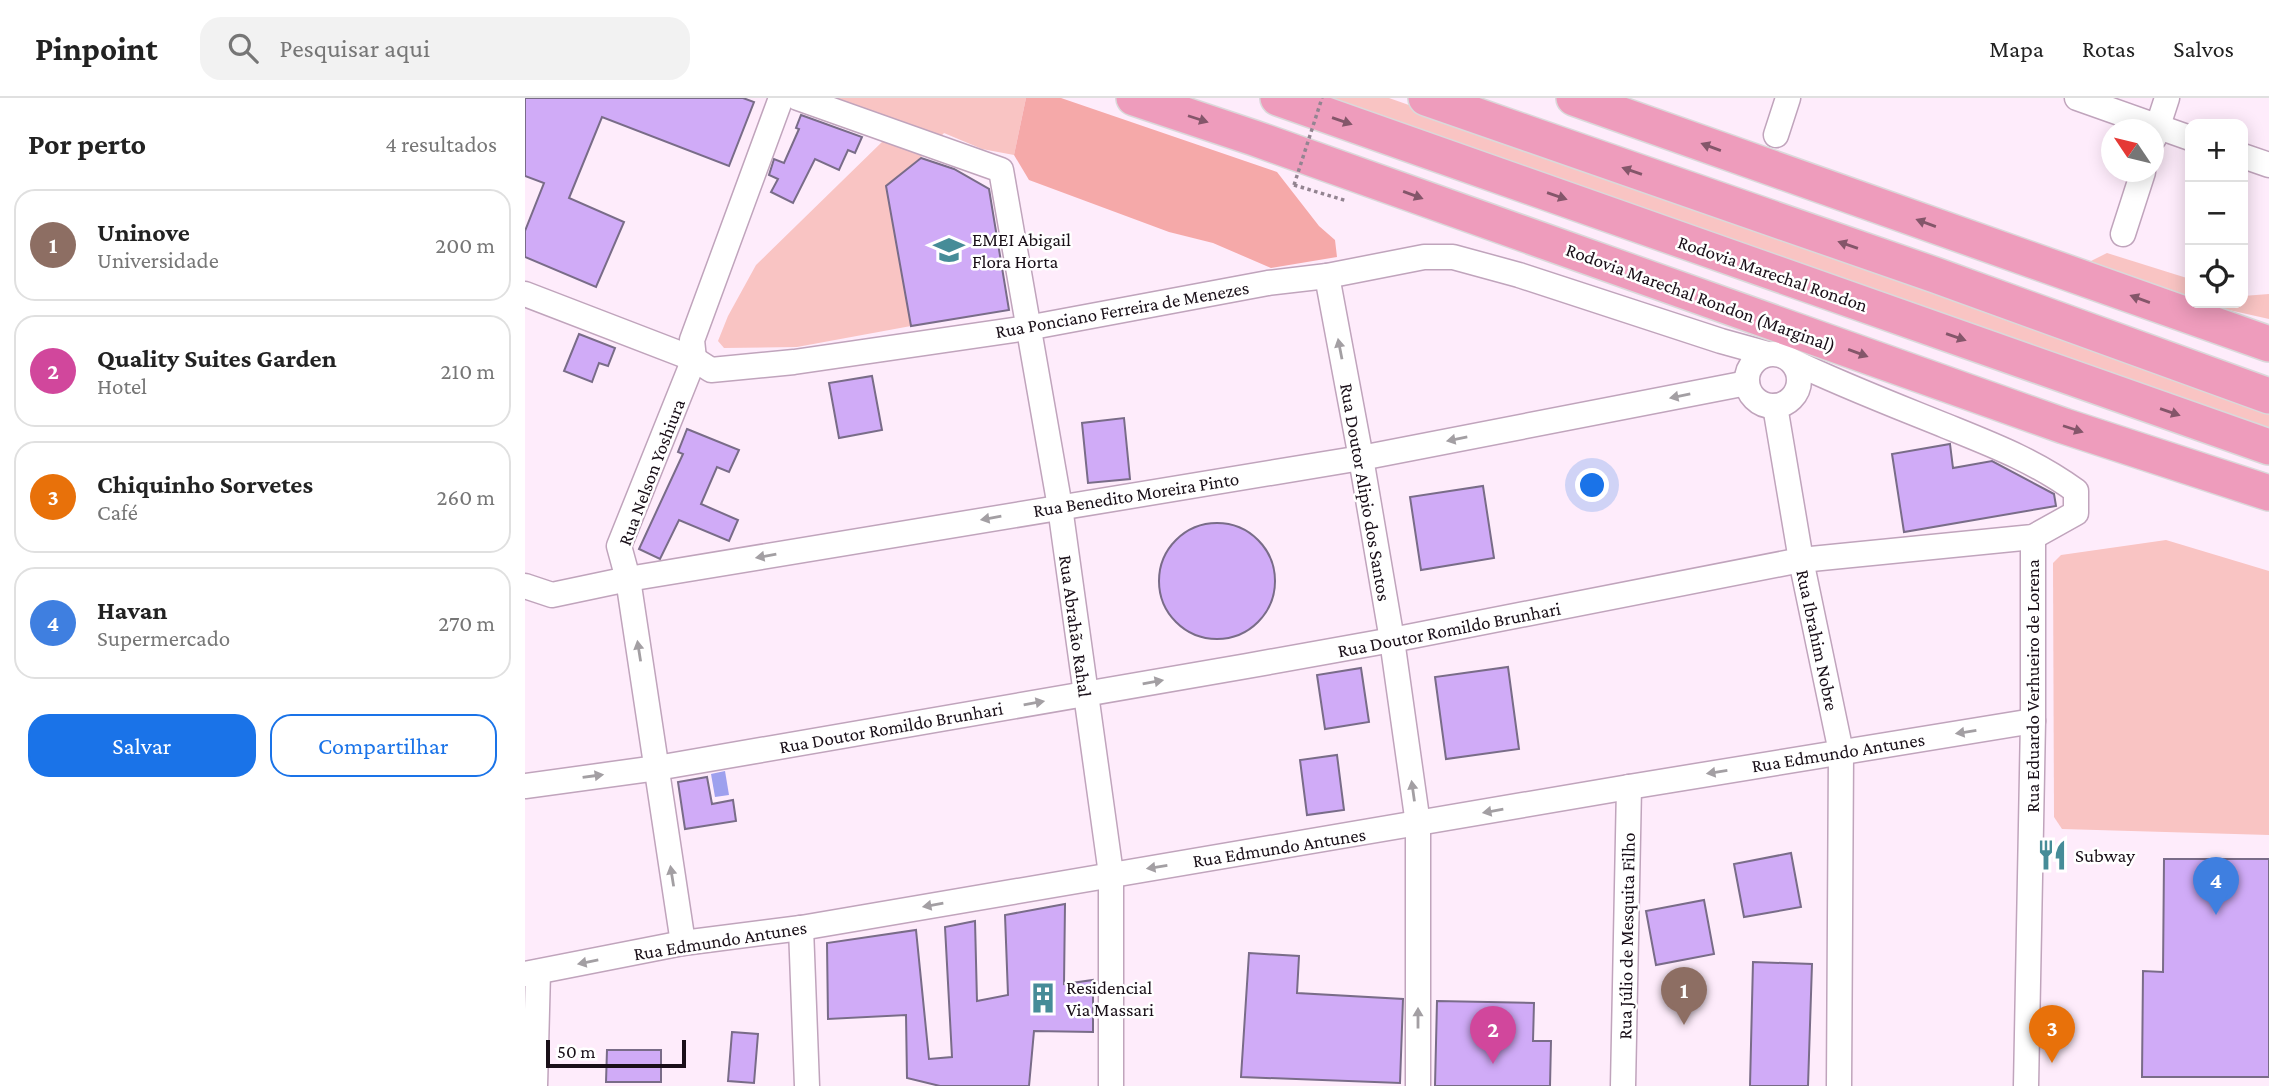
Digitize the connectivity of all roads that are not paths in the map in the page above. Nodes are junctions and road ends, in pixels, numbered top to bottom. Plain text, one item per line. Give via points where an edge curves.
1 (782, 98) edge
2 (797, 98) edge
3 (1134, 98) edge
4 (1278, 98) edge
5 (1426, 98) edge
6 (1574, 98) edge
7 (1788, 98) edge
8 (2077, 98) edge
9 (2167, 98) edge
10 (2125, 119) edge
11 (2160, 119) edge
12 (2164, 134) edge
13 (1776, 135) dead end
14 (2185, 137) edge
15 (2248, 158) edge
16 (2269, 165) edge
17 (2140, 182) edge
18 (2123, 234) dead end
19 (1327, 276) junction
20 (525, 294) edge
21 (2204, 322) junction
22 (1027, 328) junction
23 (2269, 332) edge
24 (1721, 341) junction
25 (2269, 344) edge
26 (1768, 354) junction
27 (694, 359) junction
28 (1792, 361) junction
29 (1747, 378) junction
30 (1828, 379) junction
31 (1799, 386) junction
32 (2269, 396) edge
33 (1775, 406) junction
34 (2269, 447) edge
35 (1361, 458) junction
36 (2269, 493) edge
37 (1060, 507) junction
38 (2033, 537) junction
39 (1801, 560) junction
40 (628, 579) junction
41 (525, 586) edge
42 (1392, 640) junction
43 (1086, 694) junction
44 (2033, 721) junction
45 (1841, 752) junction
46 (657, 768) junction
47 (525, 786) edge
48 (1629, 787) junction
49 (1418, 824) junction
50 (1111, 874) junction
51 (801, 928) junction
52 (683, 943) junction
53 (531, 973) edge
54 (535, 1086) edge
55 (807, 1086) edge
56 (1111, 1086) edge
57 (1418, 1086) edge
58 (1623, 1086) edge
59 (1839, 1086) edge
60 (2026, 1086) edge

1 - 27 street, Rua Nelson Yoshiura via 692,340
2 - 22 street, Rua Abrahão Rahal via 1000,170
3 -> 36 highway, Rodovia Marechal Rondon (Marginal) via 2064,426
4 -> 34 highway, Rodovia Marechal Rondon
32 -> 5 highway
21 -> 6 highway
7 - 13 street
8 - 10 street
9 - 11 street
12 - 14 street
15 - 16 street
17 - 18 street
19 - 22 street, Rua Ponciano Ferreira de Menezes
19 - 24 street, Rua Ponciano Ferreira de Menezes via 1424,257 1453,257
35 -> 19 street, Rua Doutor Alipio dos Santos
20 - 27 street, Rua Ponciano Ferreira de Menezes
21 - 23 highway
21 - 25 highway
22 - 27 street, Rua Ponciano Ferreira de Menezes via 711,370
22 - 37 street, Rua Abrahão Rahal
24 - 26 street, Rua Ponciano Ferreira de Menezes
24 - 29 street
26 - 28 street
26 - 29 street via 1753,362
27 - 40 street, Rua Nelson Yoshiura via 619,546
28 - 30 street, Rua Doutor Romildo Brunhari
28 - 31 street
29 - 33 street via 1756,401
29 -> 35 street, Rua Benedito Moreira Pinto
30 - 31 street
30 - 38 street, Rua Doutor Romildo Brunhari via 2017,454 2076,491 2076,513
31 - 33 street via 1789,401
33 - 39 street, Rua Ibrahim Nobre
35 - 37 street, Rua Benedito Moreira Pinto
35 - 42 street, Rua Doutor Alipio dos Santos
37 -> 40 street, Rua Benedito Moreira Pinto
37 - 43 street, Rua Abrahão Rahal
38 - 39 street, Rua Doutor Romildo Brunhari
38 - 44 street, Rua Eduardo Verhueiro de Lorena
39 - 42 street, Rua Doutor Romildo Brunhari
39 - 45 street, Rua Ibrahim Nobre
40 - 41 street, Rua Benedito Moreira Pinto via 552,595
46 -> 40 street, Rua Nelson Yoshiura
43 -> 42 street, Rua Doutor Romildo Brunhari
49 -> 42 street, Rua Doutor Alipio dos Santos
46 -> 43 street, Rua Doutor Romildo Brunhari
43 - 50 street, Rua Abrahão Rahal
44 -> 45 street, Rua Edmundo Antunes
44 - 60 street, Rua Eduardo Verhueiro de Lorena
45 -> 48 street, Rua Edmundo Antunes
45 - 59 street, Rua Ibrahim Nobre
47 -> 46 street, Rua Doutor Romildo Brunhari
52 -> 46 street, Rua Nelson Yoshiura
48 -> 49 street, Rua Edmundo Antunes
48 - 58 street, Rua Júlio de Mesquita Filho
49 -> 50 street, Rua Edmundo Antunes
57 -> 49 street, Rua Doutor Alipio dos Santos
50 -> 51 street, Rua Edmundo Antunes
50 - 56 street, Rua Abrahão Rahal
51 - 52 street, Rua Edmundo Antunes
51 - 55 street
52 -> 53 street, Rua Edmundo Antunes
53 - 54 street

